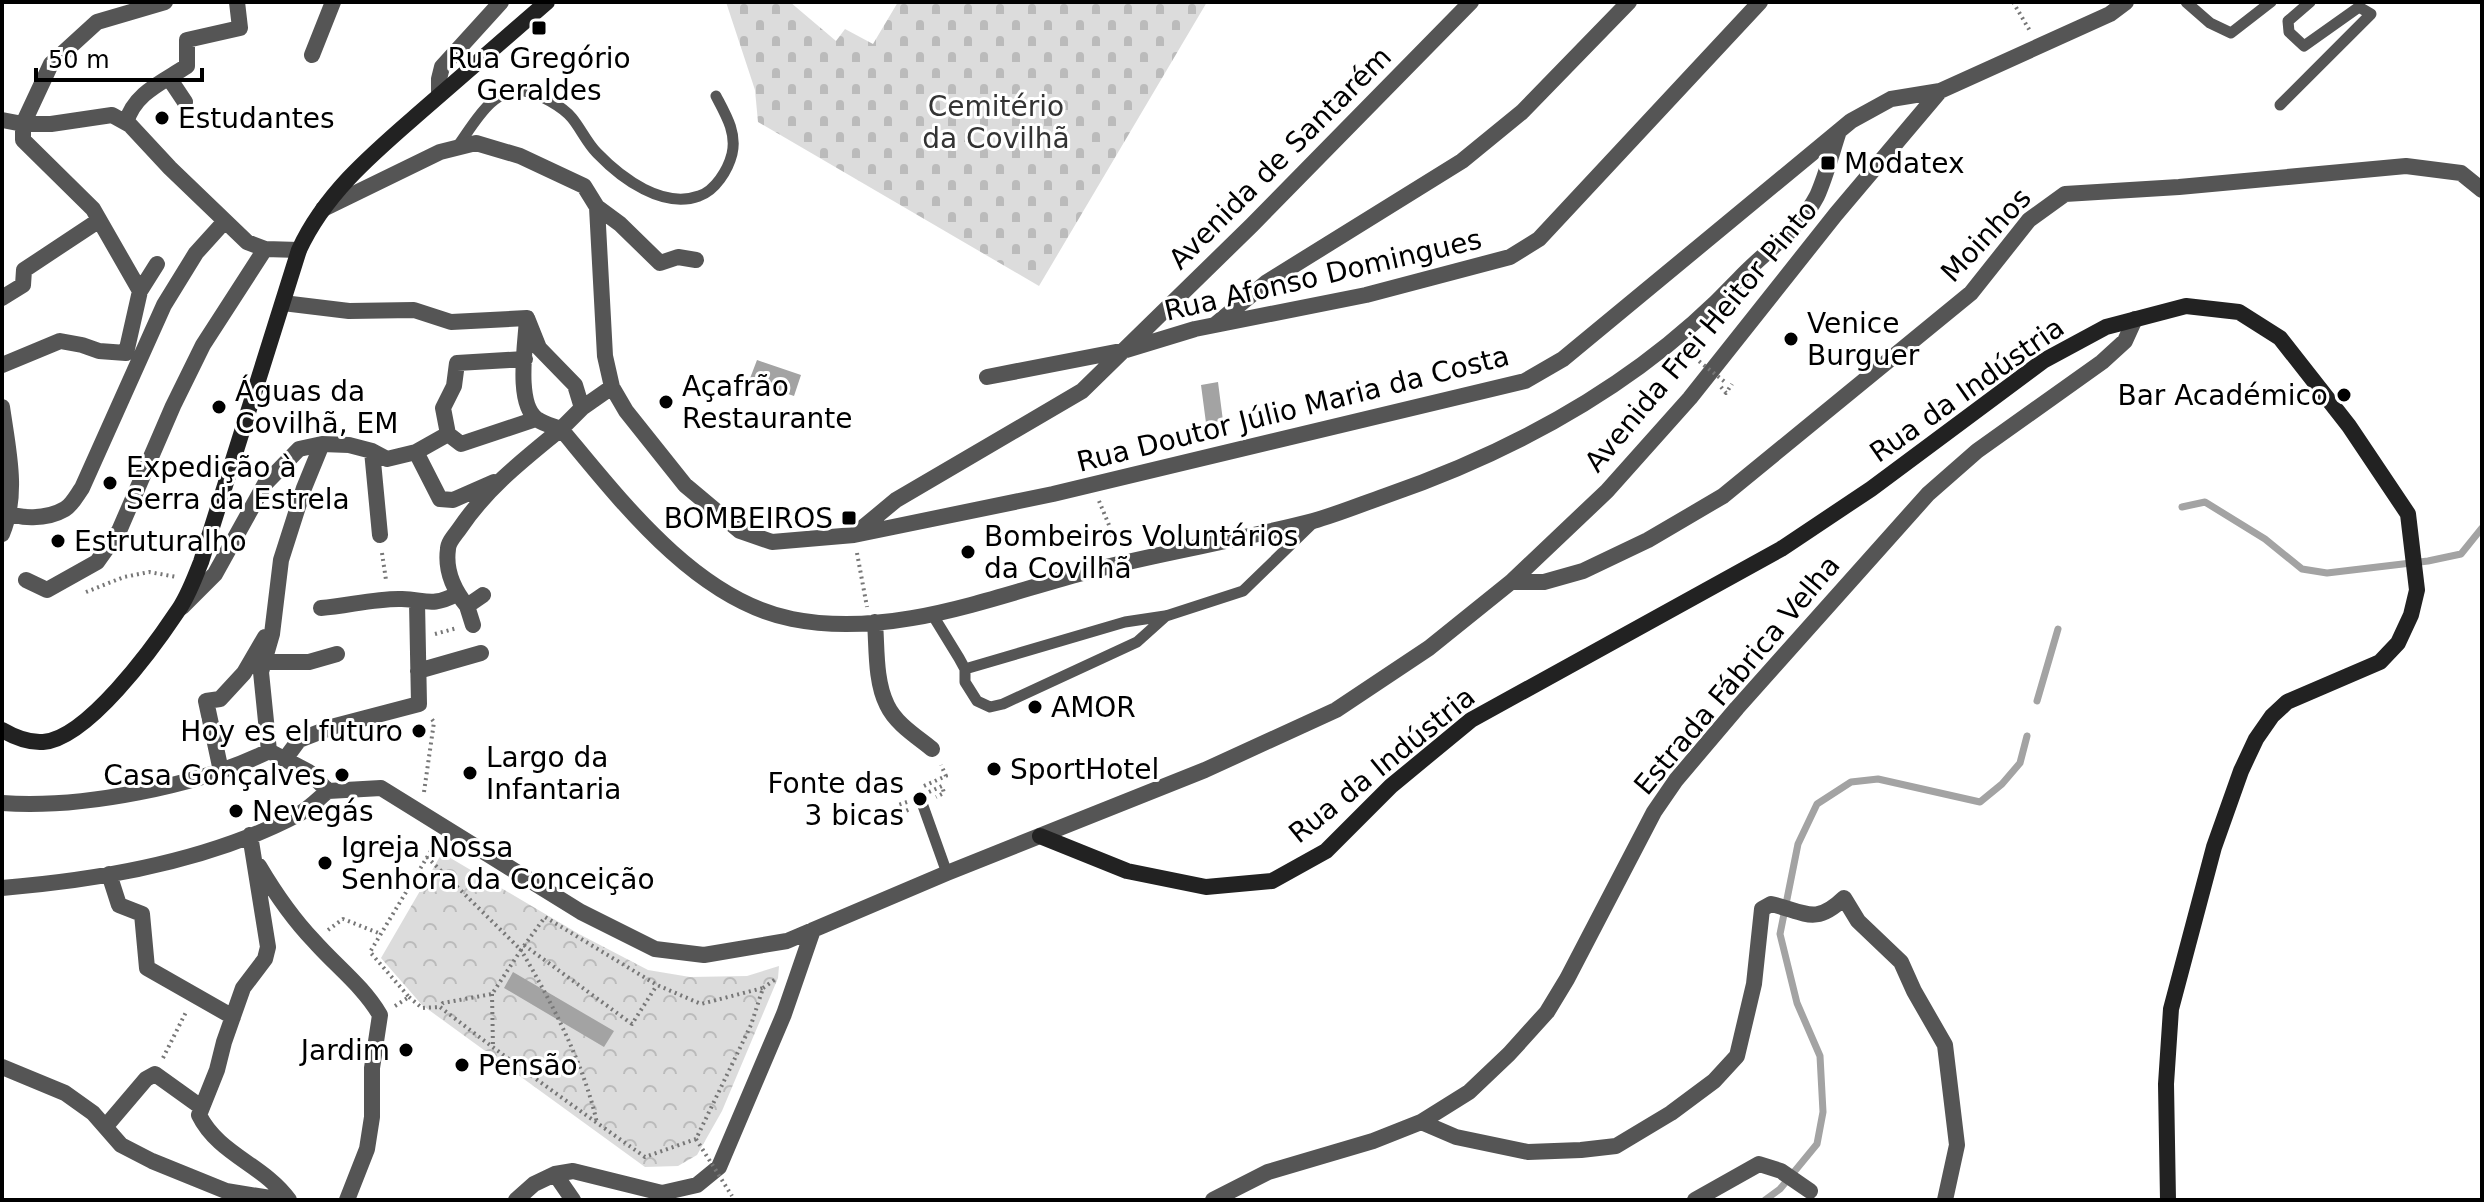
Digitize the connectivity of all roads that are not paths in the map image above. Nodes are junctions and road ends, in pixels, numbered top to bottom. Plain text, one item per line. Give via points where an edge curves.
1 (165, 2) edge
2 (237, 2) edge
3 (333, 2) edge
4 (501, 2) edge
5 (547, 2) edge
6 (1471, 2) edge
7 (1629, 2) edge
8 (1760, 2) edge
9 (2126, 2) edge
10 (2186, 2) edge
11 (2271, 2) edge
12 (2310, 2) edge
13 (312, 55) dead end
14 (169, 78) junction
15 (1940, 91) junction
16 (439, 95) junction
17 (716, 96) dead end
18 (185, 102) dead end
19 (2280, 105) dead end
20 (2, 120) edge
21 (126, 123) junction
22 (23, 124) junction
23 (1839, 131) junction
24 (457, 147) junction
25 (2482, 190) edge
26 (597, 207) junction
27 (320, 210) junction
28 (98, 221) junction
29 (225, 221) junction
30 (265, 249) junction
31 (299, 250) junction
32 (696, 260) dead end
33 (157, 264) dead end
34 (140, 291) junction
35 (2, 298) edge
36 (283, 303) junction
37 (527, 318) junction
38 (2135, 319) junction
39 (1215, 325) junction
40 (1126, 350) junction
41 (525, 359) junction
42 (2, 365) edge
43 (987, 377) dead end
44 (612, 387) junction
45 (2, 407) edge
46 (582, 408) junction
47 (536, 419) junction
48 (561, 429) junction
49 (448, 434) junction
50 (322, 444) junction
51 (372, 451) junction
52 (416, 452) junction
53 (499, 480) junction
54 (6, 512) edge
55 (1316, 520) junction
56 (2, 534) edge
57 (380, 535) road end
58 (854, 535) junction
59 (26, 580) dead end
60 (1511, 582) junction
61 (483, 595) dead end
62 (462, 600) junction
63 (417, 602) junction
64 (321, 608) dead end
65 (178, 611) junction
66 (932, 614) junction
67 (1166, 616) junction
68 (273, 622) junction
69 (872, 622) junction
70 (473, 625) road end
71 (481, 653) dead end
72 (337, 654) dead end
73 (264, 662) junction
74 (965, 669) junction
75 (418, 671) junction
76 (2, 730) edge
77 (932, 749) dead end
78 (269, 751) junction
79 (285, 759) junction
80 (221, 771) junction
81 (328, 791) junction
82 (2, 803) edge
83 (922, 803) dead end
84 (250, 835) junction
85 (1040, 836) junction
86 (254, 858) junction
87 (947, 873) junction
88 (109, 874) junction
89 (2, 888) edge
90 (813, 930) junction
91 (233, 1017) junction
92 (2, 1067) edge
93 (201, 1107) junction
94 (1421, 1122) junction
95 (106, 1126) junction
96 (555, 1174) junction
97 (1810, 1191) dead end
98 (286, 1200) edge
99 (347, 1200) edge
100 (516, 1200) edge
101 (573, 1200) edge
102 (1213, 1200) edge
103 (1695, 1200) edge
104 (1945, 1200) edge
105 (2168, 1200) edge

1 - 22 street via 97,22 51,64
2 - 14 street via 240,28 187,40 187,66
3 - 13 street
4 - 16 street via 442,67
5 - 16 street
6 - 40 street, Avenida de Santarém
7 - 39 street via 1522,112 1462,161 1267,282
8 - 39 street, Rua Afonso Domingues via 1539,239 1510,257 1366,295
9 - 15 street
10 - 11 lane via 2231,33
12 - 19 lane via 2288,21 2289,32 2304,46 2359,7 2371,14
14 - 18 street
14 - 21 street via 138,98
15 - 23 street, Rua Doutor Júlio Maria da Costa via 1891,99
15 - 60 street, Avenida Frei Heitor Pinto via 1690,398 1607,491
16 - 27 street
17 - 24 lane via 733,137 732,156 706,194 685,201 630,181 596,152 570,115 524,91 501,94
20 - 22 street
21 - 22 street via 112,115
21 - 29 street
22 - 28 street via 23,140 93,209
23 - 55 street via 1816,197 1800,220 1679,337 1637,370 1547,427 1446,475
23 - 58 street, Rua Doutor Júlio Maria da Costa via 1563,359 1525,381 1092,485
24 - 26 street via 476,143 520,156 584,186
24 - 27 street
25 - 60 street, Moinhos via 2461,173 2406,166 2065,194 2029,220 1971,293 1723,496 1583,571 1544,582
26 - 32 street via 660,263 678,257
26 - 44 street via 605,356
27 - 31 street
28 - 34 street
28 - 35 street via 24,270 23,285
29 - 30 street via 247,242
29 - 54 street via 175,286 68,508 42,517
30 - 31 street
30 - 59 street via 203,345 119,531 97,562 47,590
31 - 36 street
33 - 34 street
34 - 42 street via 126,353 60,341
36 - 37 street via 349,311 414,310 451,322
36 - 65 street via 201,562
37 - 41 street
37 - 46 street via 539,348 575,385
38 - 85 street, Rua da Indústria via 2106,327 2043,361 1781,549 1471,720 1391,786 1326,851 1272,881 1206,887 1127,871
38 - 94 street, Estrada Fábrica Velha via 2125,341 2102,362 1977,451 1928,494 1737,708 1654,812 1547,1012 1469,1092
38 - 105 street, Rua da Indústria via 2186,306 2239,312 2280,338 2349,426 2408,514 2417,590 2398,643 2380,662 2287,702 2256,739 2241,771 2214,847 2171,1009
39 - 40 street, Rua Afonso Domingues
40 - 43 street
40 - 58 street, Avenida de Santarém via 1082,391 896,500
41 - 47 street via 524,390
41 - 49 street via 457,363 443,408
44 - 46 street
44 - 58 street, Rua Doutor Júlio Maria da Costa via 685,485 740,531 772,542
45 - 54 street via 11,477
46 - 48 street
47 - 48 street
47 - 49 street via 461,444
48 - 53 street
48 - 69 street via 632,513 718,587 789,618 839,625
49 - 52 street
50 - 51 street
50 - 65 street via 299,449 265,484 215,574
50 - 68 street via 281,560
51 - 52 street via 387,459
51 - 57 street
52 - 53 street via 440,499 453,500
53 - 62 street via 447,546 449,572
54 - 56 street
55 - 66 street via 1093,570
55 - 67 lane via 1243,591
60 - 85 street, Avenida Frei Heitor Pinto via 1429,648 1336,710
61 - 62 street
62 - 63 street
62 - 70 street
63 - 64 street
63 - 75 street
65 - 76 street via 103,707 83,724 43,742
66 - 69 street
66 - 74 lane
67 - 74 lane via 1125,622
67 - 74 lane via 1137,642 1003,704 990,707 977,701 965,682
68 - 73 street
68 - 80 street via 244,673 220,699 206,701
69 - 77 street via 886,704
71 - 75 street
72 - 73 street via 309,662
73 - 78 street
75 - 79 street via 419,704 299,740
78 - 79 street
78 - 80 street
79 - 81 street
80 - 82 street via 110,798
81 - 84 street via 302,813
81 - 90 street, Avenida Frei Heitor Pinto via 381,788 581,912 655,949 704,955 787,941
83 - 87 lane
84 - 86 street
84 - 88 street
85 - 87 street, Avenida Frei Heitor Pinto
86 - 91 street via 268,947 243,988
86 - 99 street via 285,907 380,1015 367,1149
87 - 90 street, Avenida Frei Heitor Pinto
88 - 89 street
88 - 91 street via 119,905 142,914 147,968
90 - 96 street via 784,1014 719,1167 697,1185 662,1193 573,1171
91 - 93 street
92 - 95 street via 65,1093
93 - 95 street via 155,1074
93 - 98 street via 199,1115 213,1139 279,1186
94 - 102 street, Estrada Fábrica Velha via 1268,1172
94 - 104 street via 1456,1137 1528,1152 1616,1146 1671,1113 1737,1056 1754,984 1762,909 1771,904 1810,916 1830,912 1844,898 1858,921 1901,962 1945,1045 1957,1145
95 - 98 street via 121,1145 197,1181
96 - 100 street
96 - 101 street
97 - 103 street via 1781,1171 1759,1164

